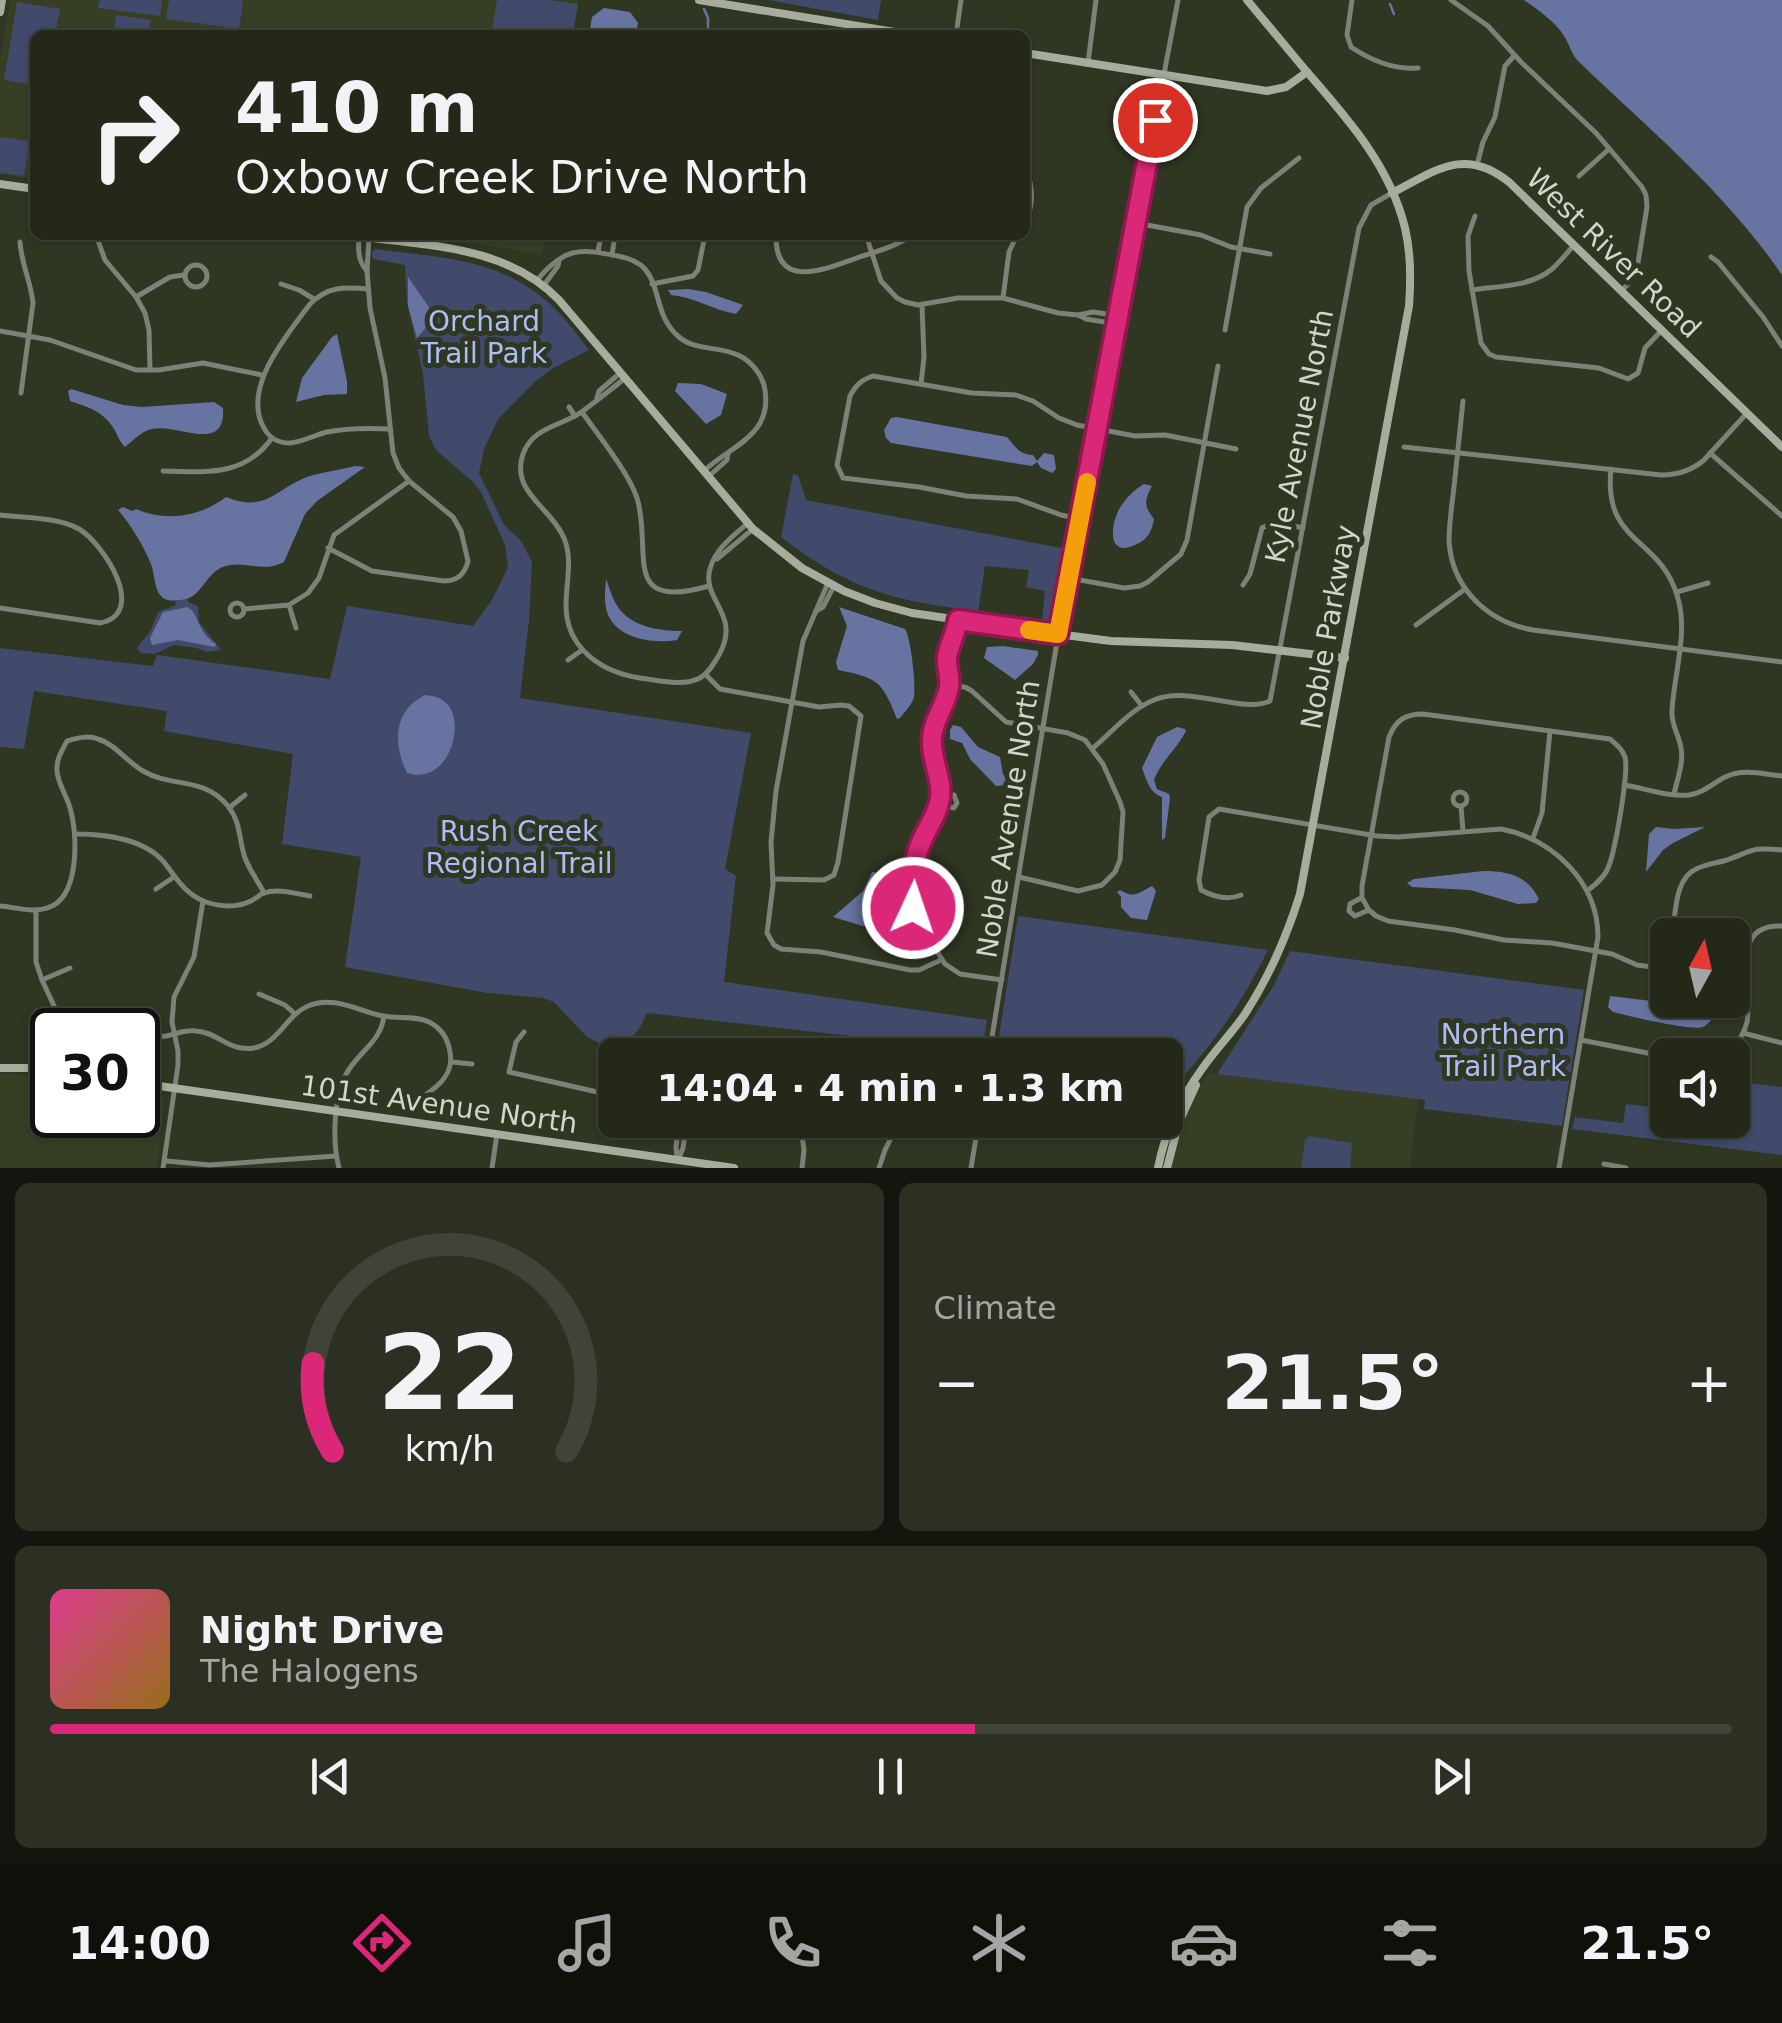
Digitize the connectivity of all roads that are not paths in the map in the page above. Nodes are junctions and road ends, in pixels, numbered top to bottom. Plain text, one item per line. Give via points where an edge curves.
1 (2, 0) edge
2 (699, 0) edge
3 (961, 0) edge
4 (1096, 0) edge
5 (1178, 0) edge
6 (1247, 0) edge
7 (1352, 0) edge
8 (1451, 0) edge
9 (0, 12) edge
10 (878, 30) edge
11 (957, 30) edge
12 (1030, 54) edge
13 (1515, 56) junction
14 (1088, 63) junction
15 (1418, 68) dead end
16 (1307, 72) junction
17 (1163, 76) junction
18 (1610, 150) junction
19 (1299, 158) dead end
20 (1476, 164) junction
21 (1579, 176) dead end
22 (1030, 181) edge
23 (0, 184) edge
24 (30, 188) edge
25 (1392, 193) junction
26 (1030, 206) edge
27 (1475, 216) dead end
28 (1136, 223) junction
29 (99, 240) edge
30 (363, 240) edge
31 (384, 240) edge
32 (599, 240) edge
33 (614, 240) edge
34 (704, 240) edge
35 (777, 240) edge
36 (868, 240) edge
37 (905, 240) edge
38 (1015, 240) edge
39 (20, 242) dead end
40 (1574, 245) junction
41 (1239, 248) junction
42 (598, 252) junction
43 (872, 253) junction
44 (1270, 254) dead end
45 (612, 255) junction
46 (1712, 257) dead end
47 (184, 276) junction
48 (540, 282) junction
49 (281, 284) dead end
50 (652, 284) junction
51 (368, 289) junction
52 (1472, 290) junction
53 (1622, 291) junction
54 (136, 298) junction
55 (1003, 298) junction
56 (314, 299) junction
57 (922, 305) junction
58 (1078, 314) junction
59 (1118, 316) junction
60 (1117, 324) junction
61 (1225, 330) dead end
62 (1662, 330) junction
63 (0, 331) edge
64 (28, 336) junction
65 (1782, 346) edge
66 (1218, 366) dead end
67 (150, 370) junction
68 (262, 375) junction
69 (622, 375) junction
70 (921, 384) junction
71 (20, 394) dead end
72 (1463, 401) dead end
73 (570, 408) dead end
74 (1747, 413) junction
75 (578, 414) junction
76 (389, 428) junction
77 (1097, 428) junction
78 (272, 438) junction
79 (1204, 442) junction
80 (1404, 447) dead end
81 (1782, 447) edge
82 (1236, 448) dead end
83 (1458, 453) junction
84 (1710, 453) junction
85 (1611, 469) junction
86 (163, 471) dead end
87 (706, 474) junction
88 (409, 481) junction
89 (0, 515) edge
90 (1782, 516) edge
91 (1080, 519) junction
92 (751, 526) junction
93 (1303, 528) junction
94 (328, 548) junction
95 (1069, 578) junction
96 (1708, 583) dead end
97 (831, 584) junction
98 (1243, 585) dead end
99 (709, 586) junction
100 (1465, 590) junction
101 (1676, 592) junction
102 (289, 605) junction
103 (0, 608) edge
104 (244, 609) dead end
105 (954, 620) junction
106 (1416, 626) dead end
107 (296, 628) dead end
108 (1058, 634) junction
109 (1679, 649) junction
110 (582, 650) junction
111 (1280, 650) junction
112 (1344, 658) junction
113 (568, 660) dead end
114 (1782, 662) edge
115 (705, 674) junction
116 (950, 686) junction
117 (1130, 692) dead end
118 (792, 703) junction
119 (1142, 706) junction
120 (1043, 729) junction
121 (1550, 731) junction
122 (1092, 748) junction
123 (1782, 776) edge
124 (1624, 785) junction
125 (941, 794) junction
126 (1674, 794) junction
127 (245, 795) dead end
128 (939, 805) junction
129 (1461, 806) dead end
130 (229, 808) junction
131 (1314, 825) junction
132 (1464, 831) junction
133 (75, 834) junction
134 (1371, 834) junction
135 (1533, 838) junction
136 (1782, 850) edge
137 (174, 877) junction
138 (1019, 877) junction
139 (773, 879) junction
140 (156, 889) dead end
141 (1586, 891) junction
142 (264, 893) junction
143 (1241, 895) dead end
144 (310, 896) dead end
145 (1362, 898) junction
146 (203, 901) junction
147 (0, 906) edge
148 (36, 910) junction
149 (1369, 910) junction
150 (1675, 918) edge
151 (1782, 926) edge
152 (1750, 943) edge
153 (1596, 951) junction
154 (941, 960) junction
155 (1650, 966) edge
156 (70, 968) dead end
157 (42, 980) junction
158 (1002, 980) junction
159 (259, 994) dead end
160 (56, 1008) edge
161 (294, 1014) junction
162 (384, 1016) junction
163 (1746, 1018) edge
164 (524, 1032) dead end
165 (1743, 1033) junction
166 (176, 1035) junction
167 (160, 1037) edge
168 (992, 1038) edge
169 (1739, 1038) edge
170 (1581, 1040) junction
171 (1782, 1043) edge
172 (1217, 1051) junction
173 (1650, 1053) edge
174 (452, 1062) junction
175 (472, 1064) dead end
176 (0, 1068) edge
177 (30, 1068) edge
178 (160, 1086) edge
179 (176, 1089) junction
180 (598, 1093) edge
181 (425, 1095) dead end
182 (338, 1112) junction
183 (497, 1134) junction
184 (678, 1138) edge
185 (802, 1138) edge
186 (892, 1138) edge
187 (976, 1138) edge
188 (336, 1156) junction
189 (165, 1164) edge
190 (677, 1164) edge
191 (1604, 1164) dead end
192 (339, 1168) edge
193 (492, 1168) edge
194 (734, 1168) edge
195 (802, 1168) edge
196 (879, 1168) edge
197 (971, 1168) edge
198 (1158, 1168) edge
199 (1167, 1168) edge
200 (1560, 1168) edge
201 (1626, 1168) edge

1 - 9 street
2 - 10 street
3 - 11 street
4 - 14 street
5 - 17 street, Noble Avenue North
6 - 16 street
7 - 15 street via 1351,48 1401,69
8 - 13 street
12 - 14 street
13 - 18 street
13 - 20 street via 1505,66 1495,118
14 - 17 street
16 - 17 street via 1267,91
16 - 25 street via 1358,130
17 - 28 street, Noble Avenue North
18 - 21 street
18 - 53 street via 1647,203 1636,272
19 - 41 street via 1255,195
20 - 25 street via 1447,164
20 - 40 street, West River Road via 1509,182
22 - 26 street
23 - 24 street
25 - 93 street, Kyle Avenue North via 1366,211 1359,228
25 - 112 street, Noble Parkway via 1406,231 1410,306
27 - 52 street via 1468,236
28 - 41 street
28 - 59 street, Noble Avenue North
29 - 54 street via 108,265
30 - 51 street via 359,255
31 - 48 street via 483,255
32 - 42 street
33 - 45 street
34 - 50 street via 694,276
35 - 43 street via 781,258 805,273
36 - 43 street
37 - 43 street
38 - 55 street
39 - 64 street via 32,297
40 - 52 street via 1540,277
40 - 53 street, West River Road
41 - 44 street
41 - 61 street
42 - 45 street
42 - 48 street via 577,250 552,262
43 - 57 street via 890,292
45 - 50 street via 638,262
46 - 65 street
47 - 47 street via 197,287 207,276 196,264
47 - 54 street
48 - 69 street
49 - 56 street
50 - 87 street via 665,320 680,338 738,354 763,382 760,425
51 - 56 street via 339,287
51 - 76 street
52 - 62 street via 1481,343 1496,358 1599,368 1628,378 1638,373 1645,348
53 - 62 street, West River Road
54 - 67 street via 150,330
55 - 57 street
55 - 58 street
56 - 68 street
57 - 70 street
58 - 59 street
58 - 60 street
59 - 60 street, Noble Avenue North
60 - 77 street, Noble Avenue North
62 - 74 street, West River Road
63 - 64 street
64 - 67 street
64 - 71 street
66 - 79 street
67 - 68 street via 203,363
68 - 78 street via 260,418
69 - 75 street
69 - 87 street
70 - 77 street via 1016,395 1068,422
70 - 91 street via 873,376 858,382 838,457 842,478 1005,497
72 - 83 street
73 - 75 street
74 - 81 street, West River Road
74 - 84 street
75 - 99 street via 635,492 648,579 671,594
75 - 110 street via 535,436 521,468 525,488 566,543 567,614
76 - 78 street via 339,430 295,442
76 - 88 street
77 - 79 street
77 - 91 street, Noble Avenue North
78 - 86 street via 236,466
79 - 82 street
79 - 95 street via 1181,554 1132,588
80 - 83 street
83 - 85 street
83 - 100 street via 1449,539
84 - 85 street via 1676,474
84 - 90 street
85 - 101 street via 1618,520 1663,567
87 - 92 street
88 - 94 street via 338,532
88 - 94 street via 458,526 468,560 461,576 444,581 378,572
89 - 103 street via 84,532 123,593 117,616 100,623
91 - 95 street, Noble Avenue North
92 - 97 street
92 - 99 street via 718,552
93 - 98 street via 1274,522 1262,528
93 - 111 street, Kyle Avenue North
94 - 102 street via 316,583
95 - 108 street, Noble Avenue North
96 - 101 street
97 - 105 street via 888,607
97 - 118 street via 803,642
99 - 115 street via 726,624 722,649
100 - 106 street
100 - 109 street via 1484,610 1520,628
101 - 109 street
102 - 104 street
102 - 107 street
105 - 108 street
105 - 116 street via 946,645
108 - 111 street
108 - 120 street, Noble Avenue North
109 - 114 street
109 - 126 street via 1672,724 1682,753
110 - 113 street
110 - 115 street via 625,676 684,682
111 - 112 street
111 - 119 street, Kyle Avenue North via 1266,704 1182,695
112 - 131 street, Noble Parkway
115 - 118 street via 720,689
116 - 120 street via 972,691 1006,722
116 - 125 street via 931,750
117 - 119 street
118 - 139 street via 772,815
118 - 139 street via 849,706 861,721 834,874 824,880
119 - 122 street
120 - 122 street via 1076,736
120 - 138 street, Noble Avenue North
121 - 124 street via 1610,739 1626,763
121 - 134 street via 1423,714 1400,719 1389,736
121 - 135 street
122 - 138 street via 1123,812 1115,872 1102,885 1078,891
123 - 126 street via 1736,773 1706,790
124 - 126 street
124 - 141 street via 1608,869
125 - 128 street
125 - 128 street via 954,796 957,804
127 - 130 street
128 - 154 street via 916,855 911,894 916,920
129 - 132 street
130 - 133 street via 200,786 143,771 106,742 74,738 58,758 57,772
130 - 142 street
131 - 134 street
131 - 143 street via 1212,812 1201,890 1231,899
131 - 172 street, Noble Parkway via 1281,947
132 - 134 street
132 - 135 street via 1501,828
133 - 137 street via 136,844 165,862
133 - 148 street via 68,891 55,905
134 - 145 street
135 - 141 street via 1560,856
136 - 150 street via 1750,849 1693,870 1680,887
137 - 140 street
137 - 146 street
138 - 158 street, Noble Avenue North
139 - 154 street via 767,932 781,949 910,970
141 - 153 street via 1596,912
142 - 144 street
142 - 146 street via 229,907
145 - 149 street
145 - 149 street via 1350,911 1355,916
146 - 166 street via 194,957 174,997
147 - 148 street
148 - 157 street
149 - 153 street via 1388,921
151 - 152 street via 1756,932
153 - 155 street
153 - 170 street
154 - 158 street via 960,974
156 - 157 street
157 - 160 street
158 - 168 street, Noble Avenue North
159 - 161 street
161 - 162 street via 324,1002
161 - 166 street via 254,1048 192,1030
162 - 174 street via 438,1024
162 - 182 street via 374,1042 347,1071
163 - 165 street
164 - 180 street via 510,1072
165 - 169 street
165 - 171 street
166 - 167 street
166 - 179 street
170 - 173 street
170 - 200 street
172 - 198 street, Noble Parkway via 1183,1098
172 - 199 street, Noble Parkway via 1186,1105
174 - 175 street
174 - 181 street
176 - 177 street
178 - 179 street, 101st Avenue North
179 - 182 street, 101st Avenue North
179 - 189 street
182 - 183 street, 101st Avenue North
182 - 188 street
183 - 190 street, 101st Avenue North
183 - 193 street
184 - 190 street
185 - 195 street
186 - 196 street
187 - 197 street
188 - 189 street
188 - 192 street
190 - 194 street, 101st Avenue North
191 - 201 street

